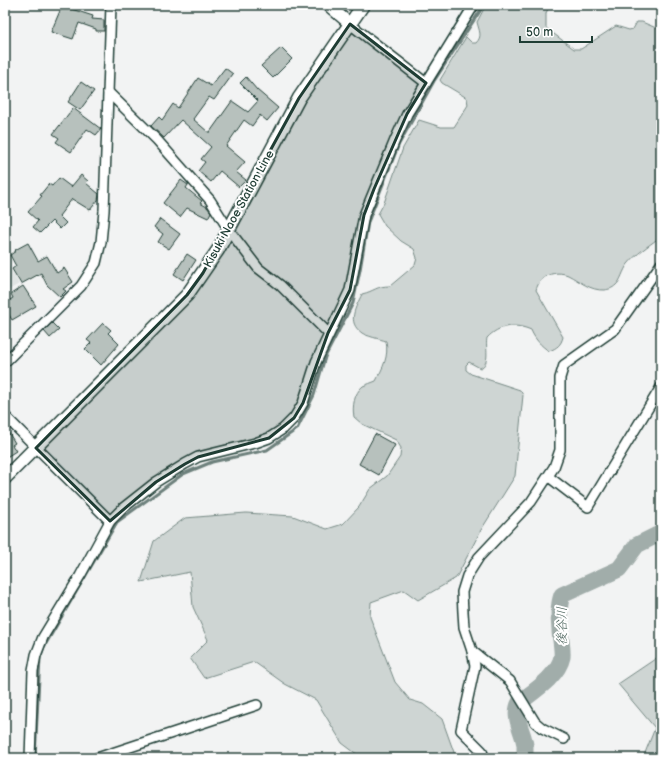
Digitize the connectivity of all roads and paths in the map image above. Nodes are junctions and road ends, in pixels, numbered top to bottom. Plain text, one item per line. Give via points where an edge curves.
1 (111, 5) edge
2 (328, 5) edge
3 (364, 5) edge
4 (474, 5) edge
5 (350, 24) junction
6 (426, 83) junction
7 (108, 92) junction
8 (229, 230) junction
9 (661, 264) edge
10 (328, 333) junction
11 (5, 362) edge
12 (661, 387) edge
13 (5, 416) edge
14 (36, 448) junction
15 (549, 477) junction
16 (5, 478) edge
17 (110, 521) junction
18 (472, 651) junction
19 (257, 705) dead end
20 (564, 739) dead end
21 (30, 758) edge
22 (97, 758) edge
23 (484, 758) edge

1 - 7 street
2 - 5 street
3 - 5 main road, Kisuki Naoe Station Line
4 - 6 street
5 - 6 street
5 - 8 main road, Kisuki Naoe Station Line via 299,98
6 - 10 street via 407,114 374,189 364,215 350,290
7 - 8 street via 157,140 210,200
7 - 11 street via 104,211 96,263 81,286
8 - 10 street via 258,268 280,285
8 - 14 main road, Kisuki Naoe Station Line via 187,295
9 - 15 street via 615,329 564,365 560,378 560,450
10 - 17 street via 303,403 294,418 283,429 255,443 198,457 156,482
12 - 15 street via 588,508
13 - 14 street
14 - 16 main road, Kisuki Naoe Station Line
14 - 17 street
15 - 18 street via 531,502 479,557 467,576 462,592 462,612
17 - 21 street via 43,637 36,655 33,671
18 - 20 street via 510,681 542,728
18 - 23 street via 475,666 461,730 482,751
19 - 22 street

